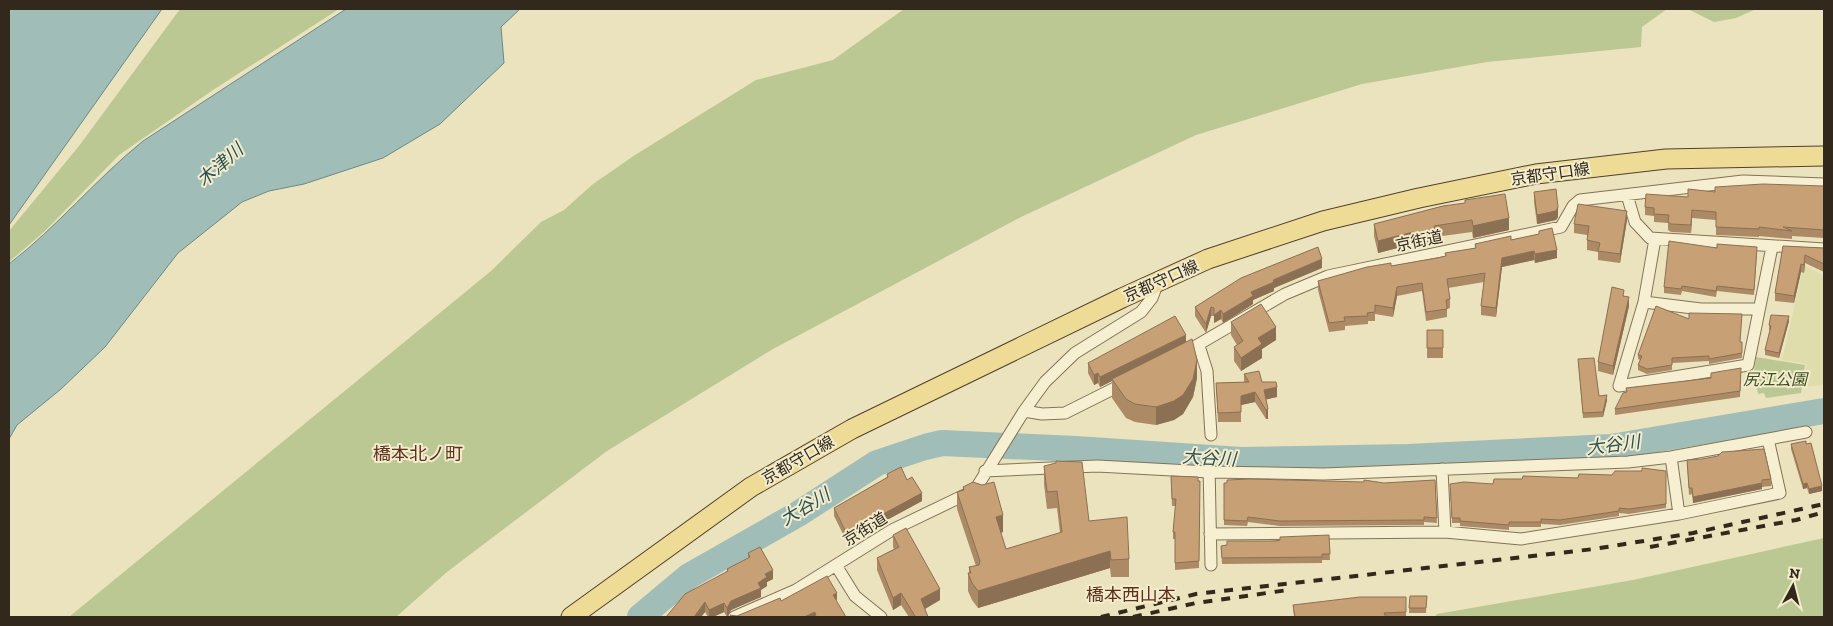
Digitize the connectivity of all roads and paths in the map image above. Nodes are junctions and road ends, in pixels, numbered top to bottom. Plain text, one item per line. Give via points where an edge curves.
1 (1824, 156) edge
2 (1824, 184) edge
3 (1627, 195) junction
4 (1655, 239) junction
5 (1772, 247) junction
6 (1824, 249) edge
7 (1158, 282) junction
8 (1644, 302) junction
9 (1759, 309) junction
10 (1199, 346) junction
11 (1174, 358) edge
12 (1132, 379) edge
13 (1024, 411) junction
14 (1806, 432) dead end
15 (1211, 435) dead end
16 (1768, 439) junction
17 (1671, 457) junction
18 (1209, 468) junction
19 (1442, 470) junction
20 (986, 471) junction
21 (1679, 514) junction
22 (1446, 532) junction
23 (1210, 534) junction
24 (1210, 565) dead end
25 (837, 567) junction
26 (571, 617) edge
27 (734, 617) edge
28 (881, 617) edge

1 - 7 main road, 京都守口線 via 1666,159 1536,174 1323,221 1208,259
2 - 3 street, 京街道 via 1743,181
3 - 4 street via 1635,222
3 - 10 street, 京街道 via 1580,200 1561,228 1328,276 1285,294
4 - 5 street via 1744,242
4 - 8 street
5 - 6 street
5 - 9 street
7 - 13 street via 1152,298 1141,312 1075,353 1044,382
7 - 26 main road, 京都守口線 via 852,429 751,487
8 - 9 street via 1702,309
8 - 9 street via 1619,386 1748,365
10 - 11 street, 京街道
10 - 15 street via 1207,371
12 - 13 street via 1064,413
13 - 20 street, 京街道
14 - 16 street
16 - 17 street
16 - 21 street via 1780,493
17 - 19 street via 1628,462
17 - 21 street
18 - 19 street via 1324,474
18 - 20 street via 1097,466
18 - 23 street
19 - 22 street
20 - 25 street, 京街道 via 975,490 892,530
21 - 22 street via 1521,539
22 - 23 street
23 - 24 street
25 - 27 street, 京街道 via 796,590
25 - 28 street via 855,596

